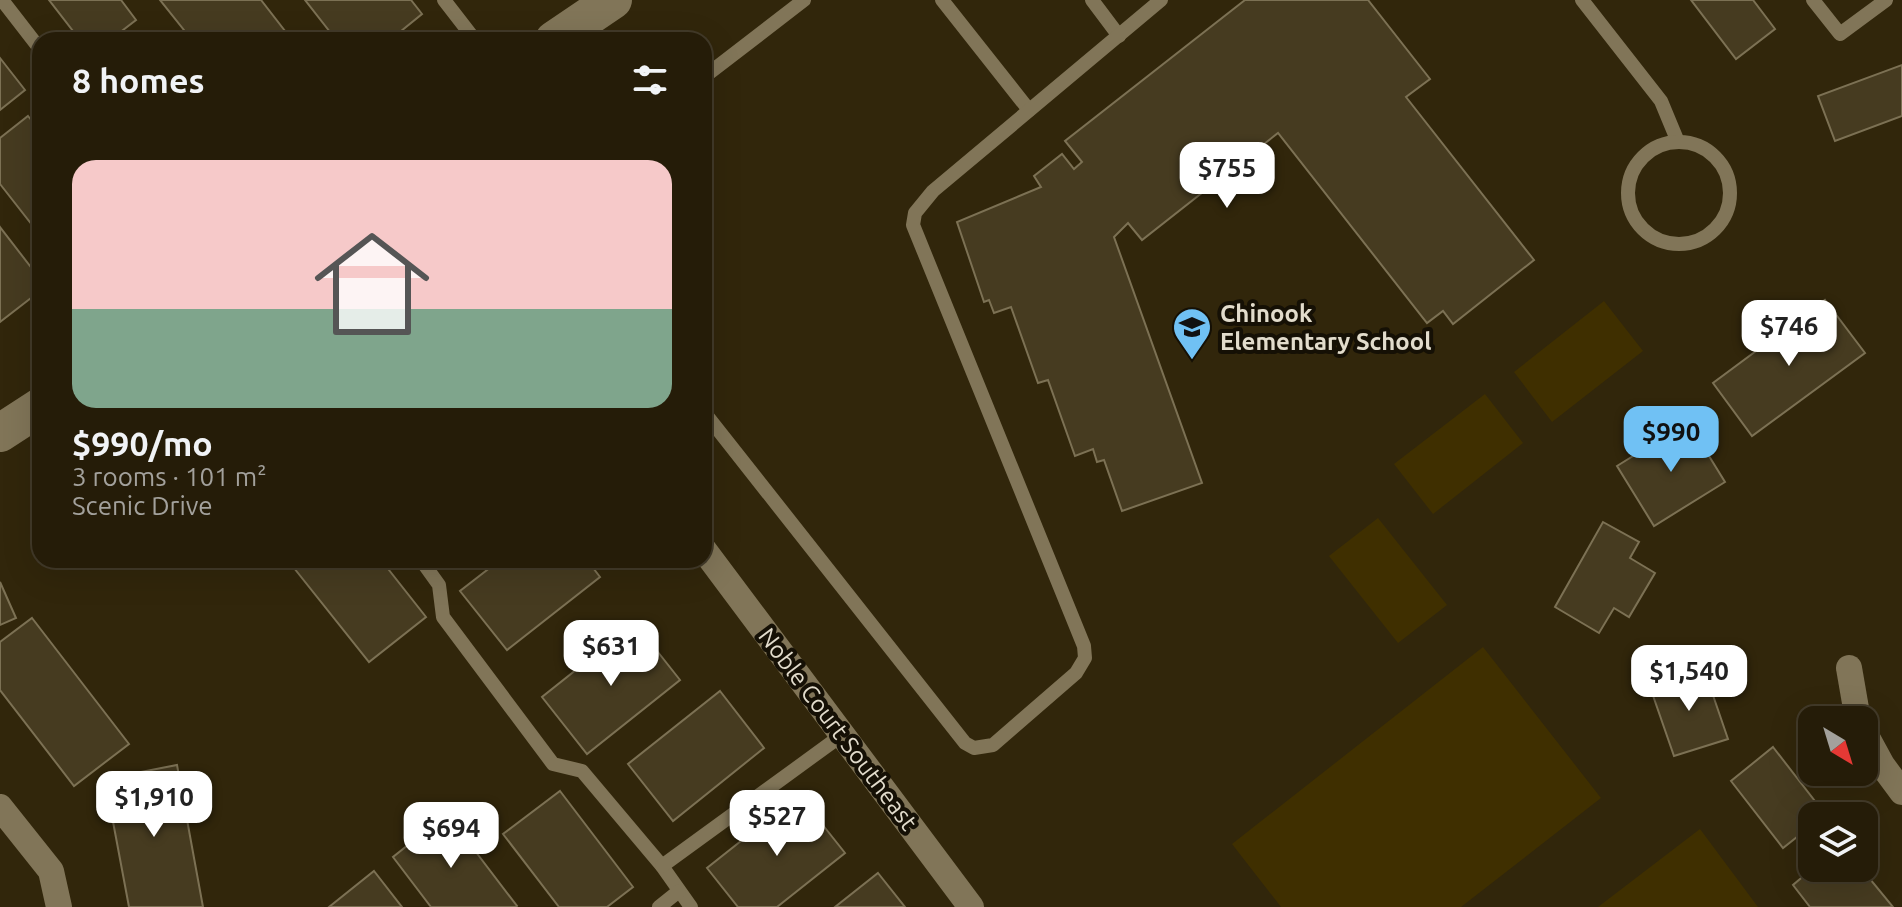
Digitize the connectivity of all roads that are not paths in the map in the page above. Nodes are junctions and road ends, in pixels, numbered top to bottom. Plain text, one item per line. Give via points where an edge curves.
1 (2, 0) edge
2 (444, 0) edge
3 (804, 0) edge
4 (942, 0) edge
5 (1092, 0) edge
6 (1161, 0) edge
7 (1582, 0) edge
8 (1813, 0) edge
9 (1886, 0) edge
10 (606, 2) edge
11 (1142, 6) edge
12 (469, 32) edge
13 (565, 32) edge
14 (1119, 36) junction
15 (32, 39) edge
16 (712, 71) edge
17 (1029, 110) junction
18 (1678, 142) junction
19 (32, 412) edge
20 (712, 422) edge
21 (0, 433) edge
22 (712, 561) edge
23 (427, 568) edge
24 (1849, 668) dead end
25 (1856, 706) edge
26 (842, 735) junction
27 (1878, 758) edge
28 (1902, 792) edge
29 (0, 807) edge
30 (662, 866) junction
31 (679, 891) junction
32 (59, 907) edge
33 (659, 907) edge
34 (691, 907) edge
35 (971, 907) edge

1 - 15 lane
2 - 12 lane
3 - 16 lane
4 - 17 lane
5 - 14 lane
6 - 11 lane
7 - 18 lane via 1661,101
8 - 9 lane via 1840,34
10 - 13 main road
11 - 14 lane
14 - 17 lane
17 - 20 lane via 933,191 915,213 913,225 1084,646 1085,658 1076,673 993,745 974,748 965,743
18 - 18 lane via 1662,145 1637,164 1628,194 1638,224 1664,242 1680,244 1710,234 1728,208 1730,192 1720,162 1694,144
19 - 21 main road
22 - 26 street, Noble Court Southeast
23 - 30 lane via 439,585 443,617 553,764 582,771
24 - 25 street
26 - 30 lane
26 - 35 street, Noble Court Southeast
27 - 28 street
29 - 32 street via 51,871
30 - 31 lane
31 - 33 lane
31 - 34 lane

